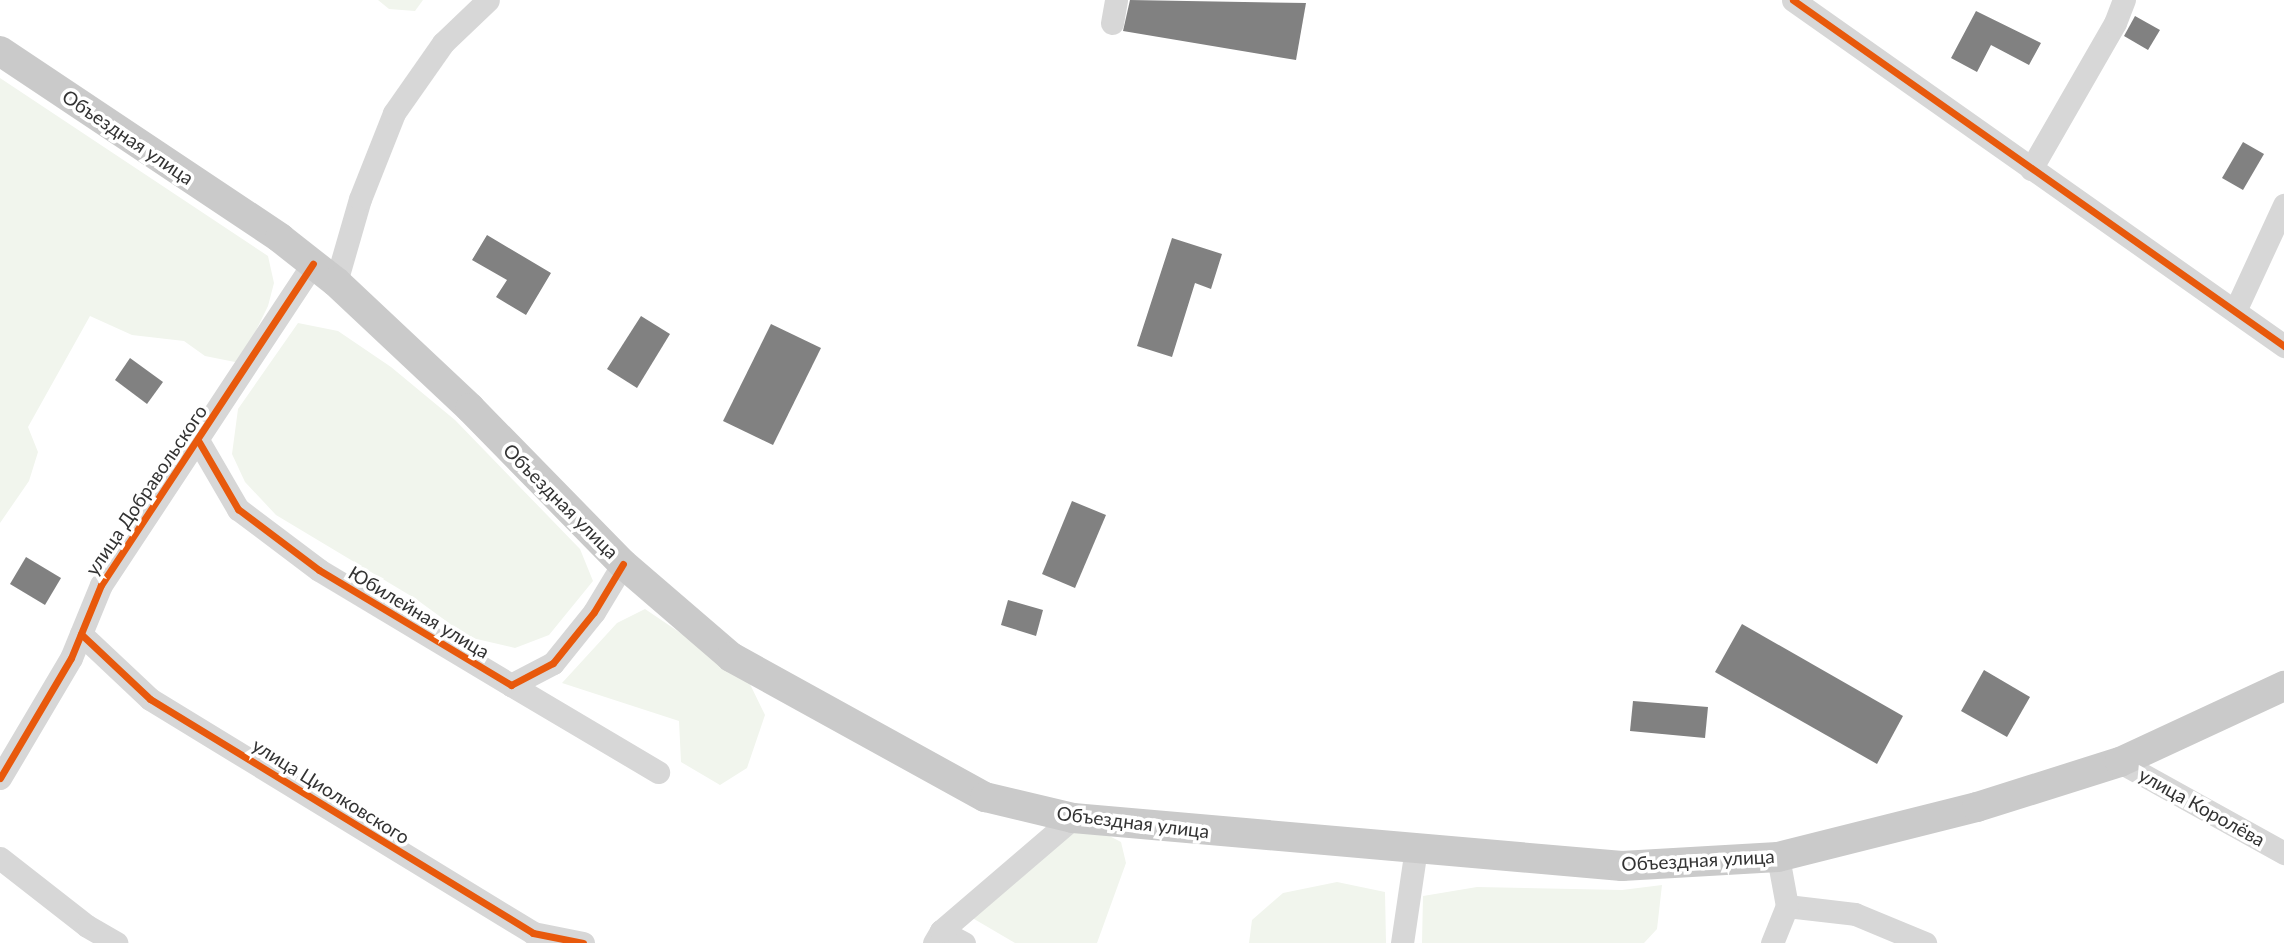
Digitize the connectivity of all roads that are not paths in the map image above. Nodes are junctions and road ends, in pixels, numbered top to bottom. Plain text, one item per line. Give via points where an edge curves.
1 (488, 0) edge
2 (2124, 0) edge
3 (1807, 3) edge
4 (0, 51) edge
5 (2031, 169) junction
6 (2284, 205) edge
7 (324, 273) junction
8 (2235, 311) junction
9 (2284, 346) edge
10 (199, 442) junction
11 (623, 564) junction
12 (81, 634) junction
13 (511, 685) junction
14 (2284, 686) edge
15 (2120, 762) junction
16 (658, 772) dead end
17 (0, 778) edge
18 (1073, 818) junction
19 (1416, 848) junction
20 (2284, 853) edge
21 (1778, 857) junction
22 (0, 858) edge
23 (1787, 906) junction
24 (937, 937) edge
25 (117, 943) edge
26 (583, 943) edge
27 (964, 943) edge
28 (1402, 943) edge
29 (1772, 943) edge
30 (1925, 943) edge

1 - 7 street, улица Добравольского via 443,43 394,113
2 - 5 street
3 - 5 street
4 - 7 main road, Объездная улица
5 - 8 street
6 - 8 street
7 - 10 street, улица Добравольского
7 - 11 main road, Объездная улица via 470,408
8 - 9 street
10 - 12 street, улица Добравольского via 101,585
10 - 13 street, Юбилейная улица via 238,509 319,570
11 - 13 street via 553,663
11 - 18 main road, Объездная улица via 731,657 985,797
12 - 17 street, улица Добравольского
12 - 26 street, улица Циолковского via 150,699 533,933
13 - 16 street, Юбилейная улица
14 - 15 main road, Объездная улица
15 - 20 street, улица Королёва
15 - 21 main road, Объездная улица via 1977,807
18 - 19 main road, Объездная улица
18 - 24 street
19 - 21 main road, Объездная улица via 1622,866
19 - 28 street
21 - 23 street
22 - 25 street via 87,926
23 - 29 street
23 - 30 street via 1855,914
24 - 27 street

